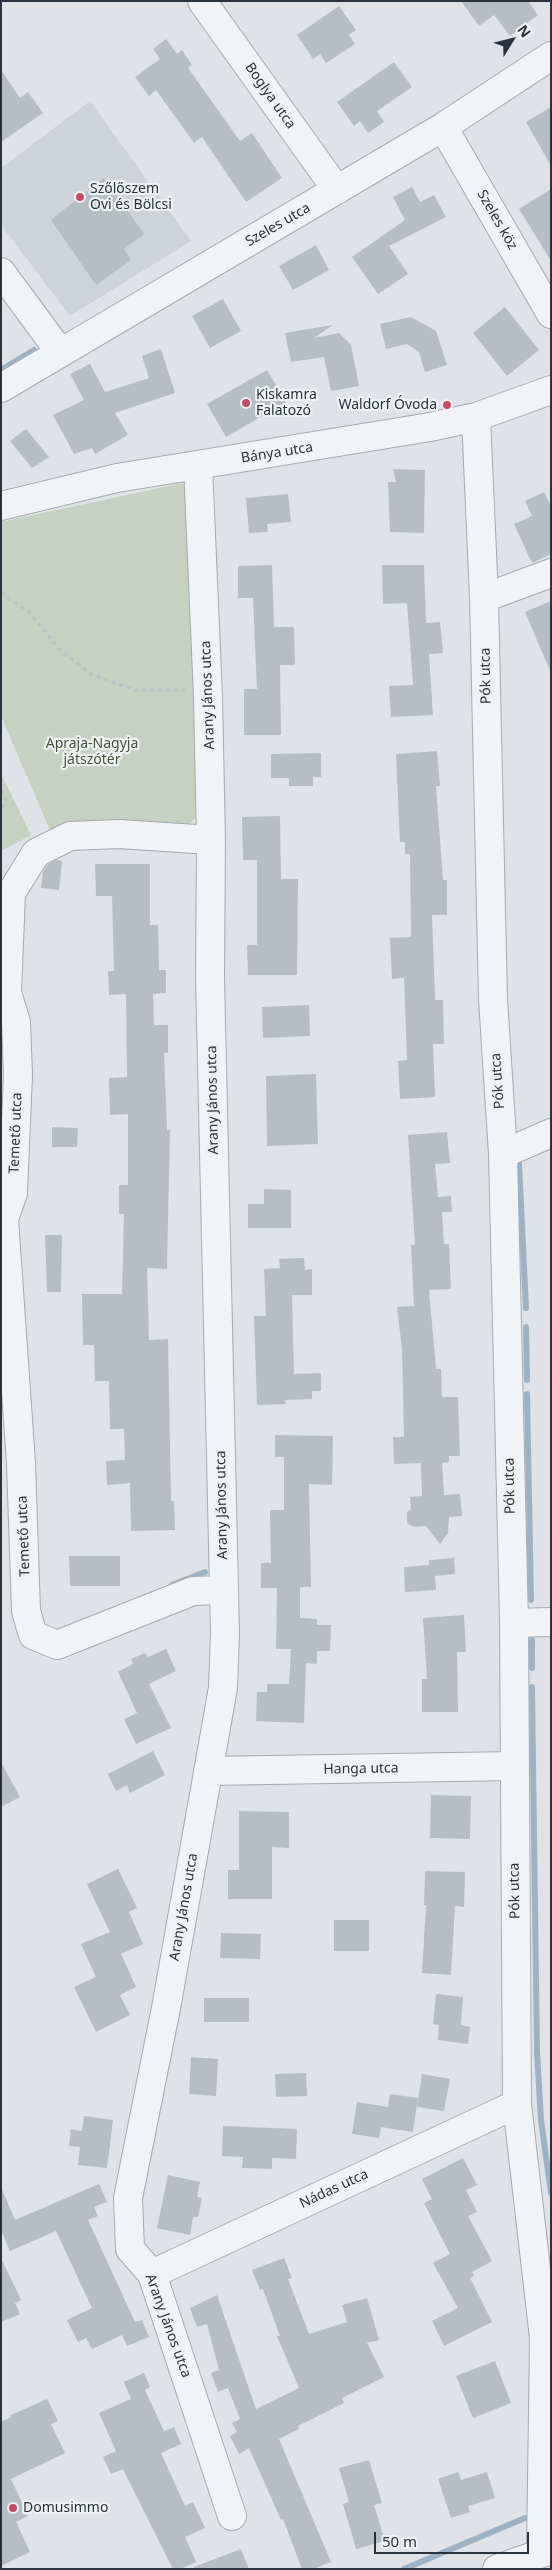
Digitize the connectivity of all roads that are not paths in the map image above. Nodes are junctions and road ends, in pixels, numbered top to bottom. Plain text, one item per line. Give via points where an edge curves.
1 (202, 1) edge
2 (551, 56) edge
3 (443, 127) junction
4 (337, 190) junction
5 (1, 272) edge
6 (551, 314) edge
7 (60, 352) junction
8 (1, 388) edge
9 (551, 390) edge
10 (476, 417) junction
11 (198, 465) junction
12 (1, 506) edge
13 (551, 573) edge
14 (484, 598) junction
15 (211, 840) junction
16 (4, 995) edge
17 (551, 1132) edge
18 (503, 1154) junction
19 (2, 1219) edge
20 (11, 1467) edge
21 (223, 1590) junction
22 (551, 1622) edge
23 (514, 1623) junction
24 (514, 1766) junction
25 (208, 1771) junction
26 (517, 2104) junction
27 (152, 2274) junction
28 (232, 2516) dead end
29 (546, 2552) edge
30 (497, 2569) edge

1 - 4 street, Boglya utca
2 - 3 street, Szeles utca
3 - 4 street, Szeles utca
3 - 6 street, Szeles köz
4 - 7 street, Szeles utca
5 - 7 street
7 - 8 street, Szeles utca
9 - 10 street, Bánya utca
10 - 11 street, Bánya utca via 384,436
10 - 14 street, Pók utca
11 - 12 street, Bánya utca via 117,478
11 - 15 street, Arany János utca
13 - 14 street
14 - 18 street, Pók utca via 493,999
15 - 16 street, Temető utca via 119,834 70,836 36,854 11,893
15 - 21 street, Arany János utca via 210,977
16 - 19 street, Temető utca via 16,1022 18,1076 13,1193
17 - 18 street
18 - 23 street, Pók utca
19 - 20 street, Temető utca
20 - 21 street, Temető utca via 26,1611 33,1635 57,1645 192,1590
21 - 25 street, Arany János utca via 223,1688
22 - 23 street
23 - 24 street, Pók utca
24 - 25 street, Hanga utca
24 - 26 street, Pók utca
25 - 27 street, Arany János utca via 128,2198 130,2249
26 - 27 street, Nádas utca
26 - 29 street, Pók utca via 544,2338
27 - 28 street, Arany János utca
29 - 30 street

